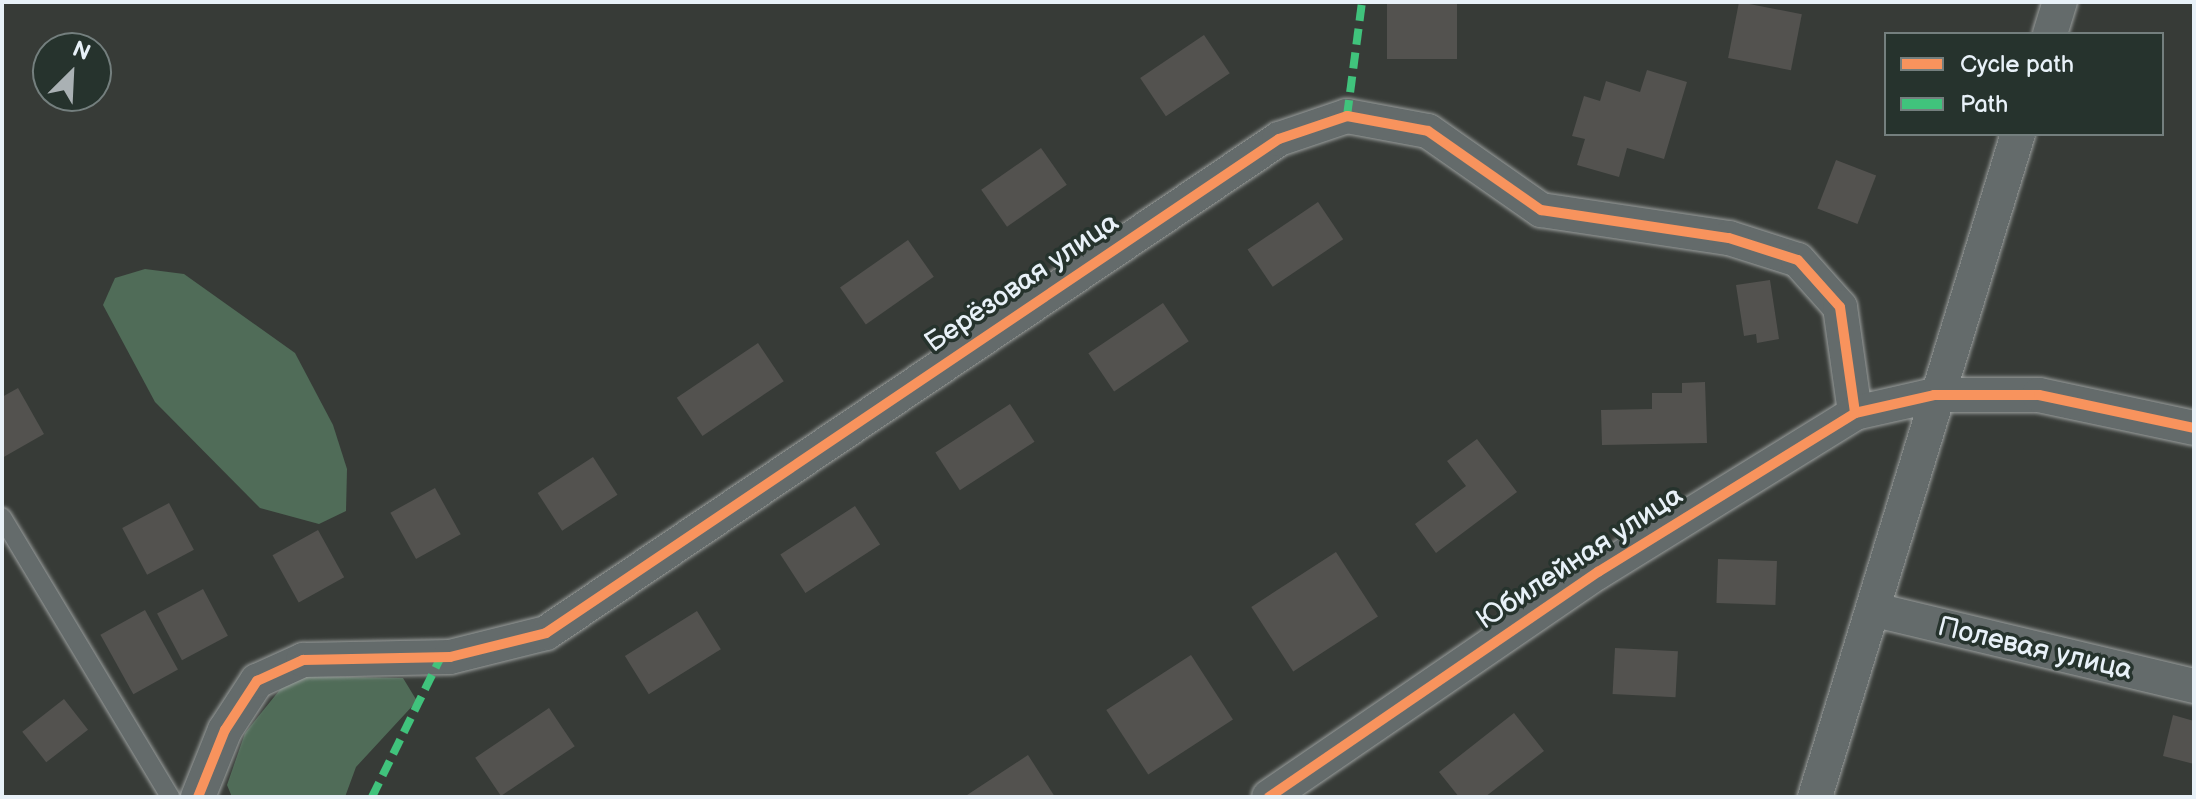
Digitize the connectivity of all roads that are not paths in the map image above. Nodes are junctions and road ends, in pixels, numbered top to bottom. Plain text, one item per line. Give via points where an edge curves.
1 (2060, 2) edge
2 (2051, 32) edge
3 (2017, 136) edge
4 (1934, 395) junction
5 (1855, 413) junction
6 (2194, 428) edge
7 (2, 517) edge
8 (1875, 610) junction
9 (2194, 686) edge
10 (170, 797) edge
11 (198, 797) edge
12 (1269, 797) edge
13 (1815, 797) edge

1 - 2 street
3 - 4 street
4 - 5 street, Юбилейная улица
4 - 6 street, Юбилейная улица via 2039,395
4 - 8 street
5 - 11 street, Берёзовая улица via 1840,307 1798,260 1729,238 1541,210 1428,131 1347,116 1279,139 546,633 450,657 303,660 257,681 225,730
5 - 12 street, Юбилейная улица via 1598,572
7 - 10 lane
8 - 9 street, Полевая улица
8 - 13 street

